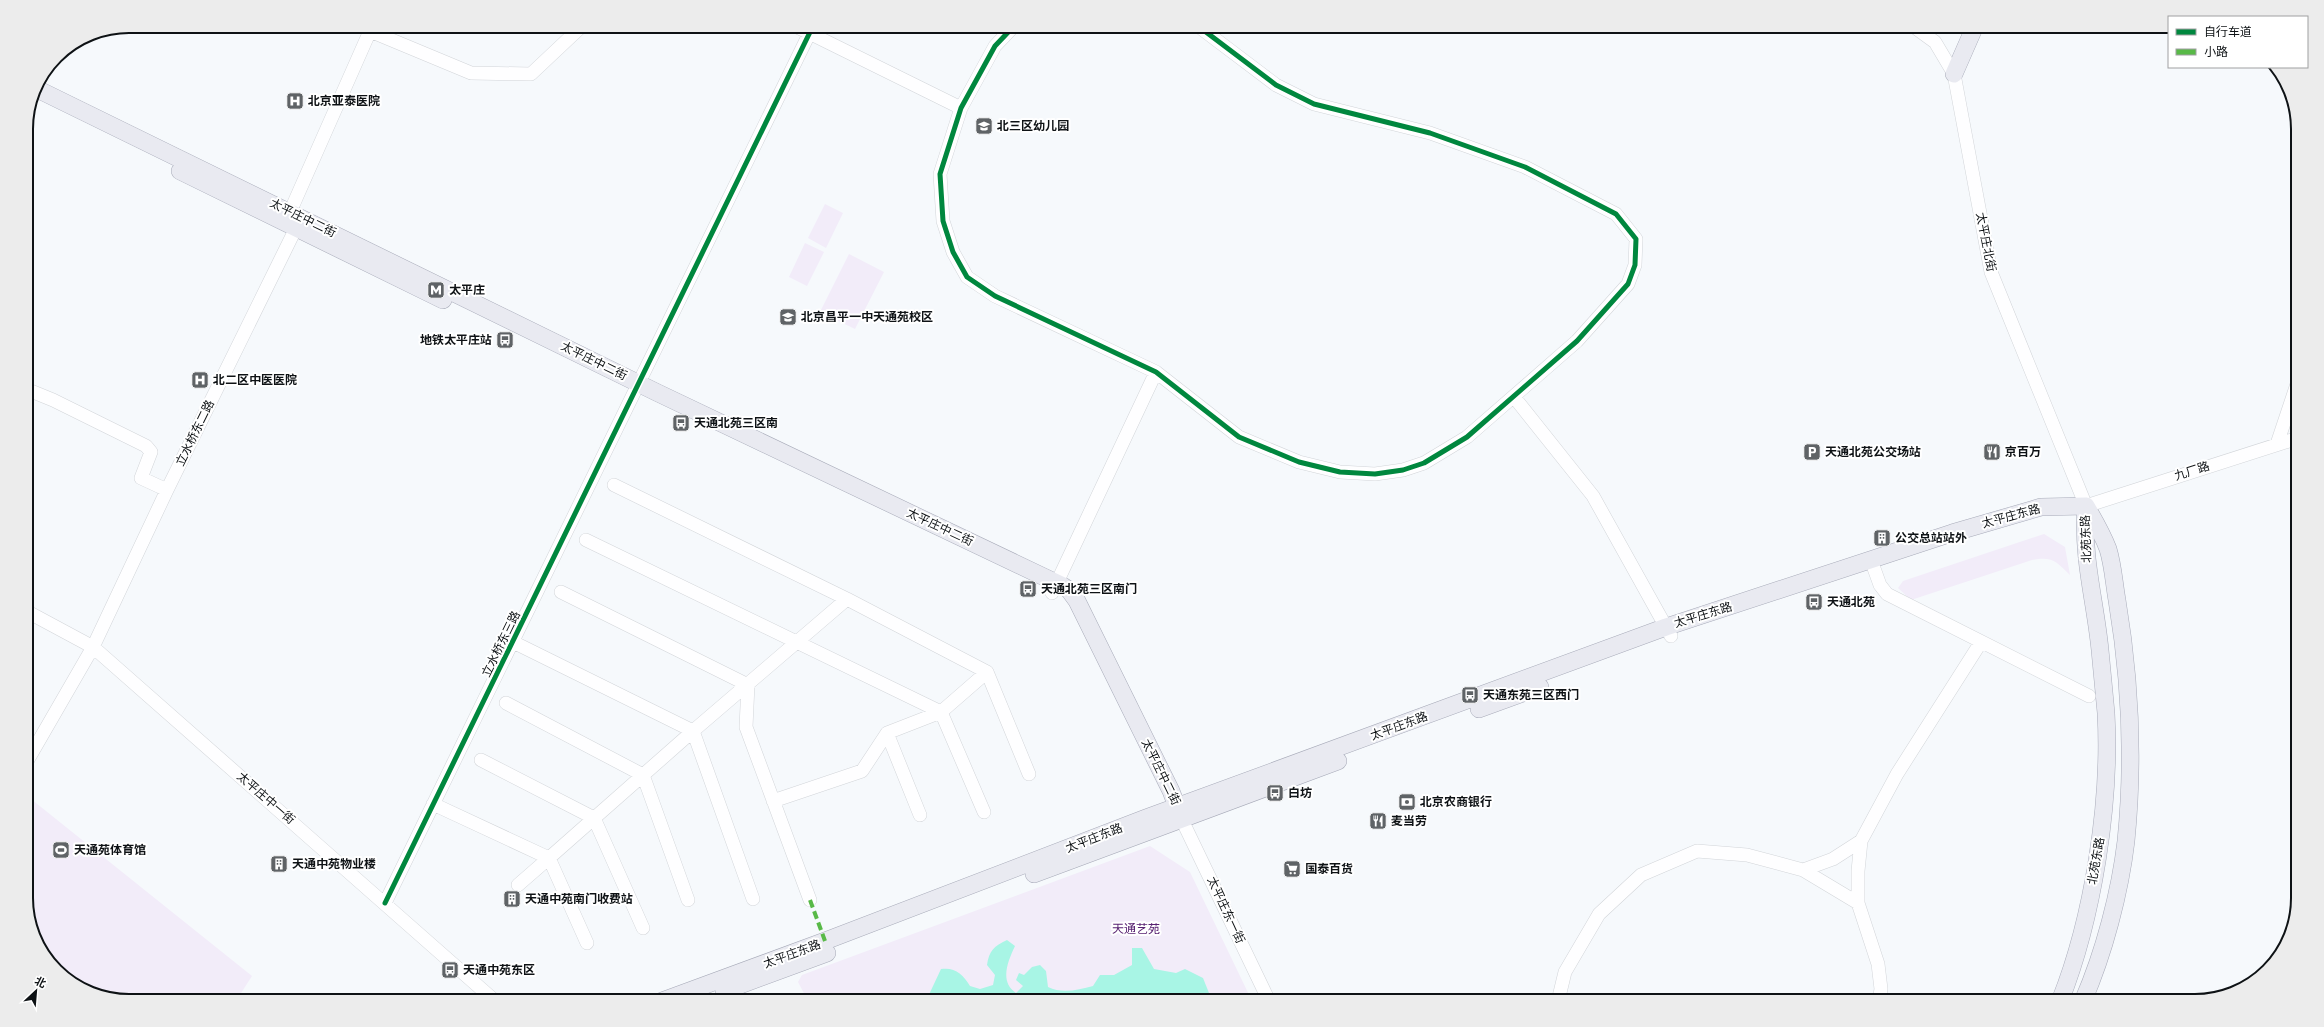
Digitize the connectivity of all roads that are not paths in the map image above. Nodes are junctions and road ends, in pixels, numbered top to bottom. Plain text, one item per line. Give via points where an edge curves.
1 (365, 33) edge
2 (376, 33) edge
3 (575, 33) edge
4 (810, 33) edge
5 (817, 33) edge
6 (1007, 33) edge
7 (1207, 33) edge
8 (1923, 33) edge
9 (1972, 33) edge
10 (1954, 74) junction
11 (41, 91) edge
12 (37, 101) edge
13 (961, 108) junction
14 (290, 212) junction
15 (296, 228) junction
16 (1156, 372) junction
17 (637, 389) junction
18 (33, 392) edge
19 (1514, 397) junction
20 (2291, 402) edge
21 (2291, 440) edge
22 (2277, 444) junction
23 (614, 485) dead end
24 (167, 490) junction
25 (2086, 506) junction
26 (586, 540) dead end
27 (1873, 565) junction
28 (1054, 588) junction
29 (561, 592) dead end
30 (847, 599) junction
31 (33, 615) edge
32 (1668, 632) junction
33 (513, 642) junction
34 (1981, 642) junction
35 (797, 644) junction
36 (93, 646) junction
37 (987, 672) junction
38 (748, 685) junction
39 (2088, 696) dead end
40 (506, 703) dead end
41 (941, 712) junction
42 (693, 731) junction
43 (887, 733) junction
44 (33, 751) edge
45 (481, 760) dead end
46 (1029, 774) dead end
47 (643, 775) junction
48 (774, 801) junction
49 (433, 804) junction
50 (984, 812) dead end
51 (1176, 812) junction
52 (920, 815) dead end
53 (594, 818) junction
54 (1861, 841) junction
55 (549, 858) junction
56 (1803, 870) junction
57 (518, 886) dead end
58 (753, 899) dead end
59 (688, 900) dead end
60 (810, 900) dead end
61 (385, 903) junction
62 (1858, 903) junction
63 (642, 928) dead end
64 (587, 942) dead end
65 (487, 994) edge
66 (681, 994) edge
67 (714, 994) edge
68 (1266, 994) edge
69 (1560, 994) edge
70 (1880, 994) edge
71 (2062, 994) edge
72 (2085, 994) edge

1 - 14 street
2 - 3 street via 471,73 531,74
4 - 17 street, 立水桥东三路
5 - 13 street
6 - 13 street via 994,46
7 - 19 street via 1276,85 1314,104 1430,132 1525,167 1616,214 1636,239 1635,264 1628,284 1576,341
8 - 10 street, 太平庄北街 via 1935,42
9 - 10 main road
10 - 25 street, 太平庄北街 via 1991,272
11 - 14 main road, 太平庄中二街
12 - 15 main road, 太平庄中二街
13 - 16 street via 940,174 942,221 953,252 967,277 994,296
14 - 15 street
14 - 17 main road, 太平庄中二街
15 - 17 main road, 太平庄中二街
15 - 24 street, 立水桥东二路
16 - 19 street via 1239,437 1299,462 1340,472 1375,474 1424,464 1467,437
16 - 28 street
17 - 28 main road, 太平庄中二街
17 - 33 street, 立水桥东三路
18 - 24 street via 146,446 151,452 141,478
19 - 32 street via 1593,496
20 - 22 street
21 - 22 street, 九厂路
22 - 25 street, 九厂路
23 - 30 street
24 - 36 street, 立水桥东二路
25 - 27 main road, 太平庄东路
25 - 71 main road, 北苑东路 via 2085,557 2100,647 2106,714 2105,769 2101,834 2091,889 2080,937
25 - 72 main road, 北苑东路 via 2100,529 2108,550 2125,648 2129,770 2126,841 2117,892
26 - 35 street
27 - 32 main road, 太平庄东路
27 - 34 street via 1880,585 1887,594
28 - 51 main road, 太平庄中二街 via 1069,590 1077,601
29 - 38 street
30 - 35 street
30 - 37 street
31 - 36 street, 太平庄中一街
32 - 51 main road, 太平庄东路
33 - 42 street
33 - 49 street, 立水桥东三路
34 - 39 street
34 - 54 street via 1897,774
35 - 38 street
35 - 41 street
36 - 44 street, 立水桥东二路
36 - 61 street, 太平庄中一街
37 - 41 street
37 - 46 street
38 - 42 street
38 - 48 street via 746,727
40 - 47 street
41 - 43 street
41 - 50 street
42 - 47 street
42 - 58 street
43 - 48 street via 862,771
43 - 52 street
45 - 53 street
47 - 53 street
47 - 59 street
48 - 60 street
49 - 55 street
49 - 61 street, 立水桥东三路
51 - 66 main road, 太平庄东路
51 - 67 main road, 太平庄东路 via 1123,840 785,970
51 - 68 street, 太平庄东一街
53 - 55 street
53 - 63 street
54 - 56 street via 1833,859
54 - 62 street
55 - 57 street
55 - 64 street
56 - 62 street
56 - 69 street via 1747,854 1697,851 1641,875 1599,914 1565,972
61 - 65 street, 太平庄中一街
62 - 70 street via 1878,964

